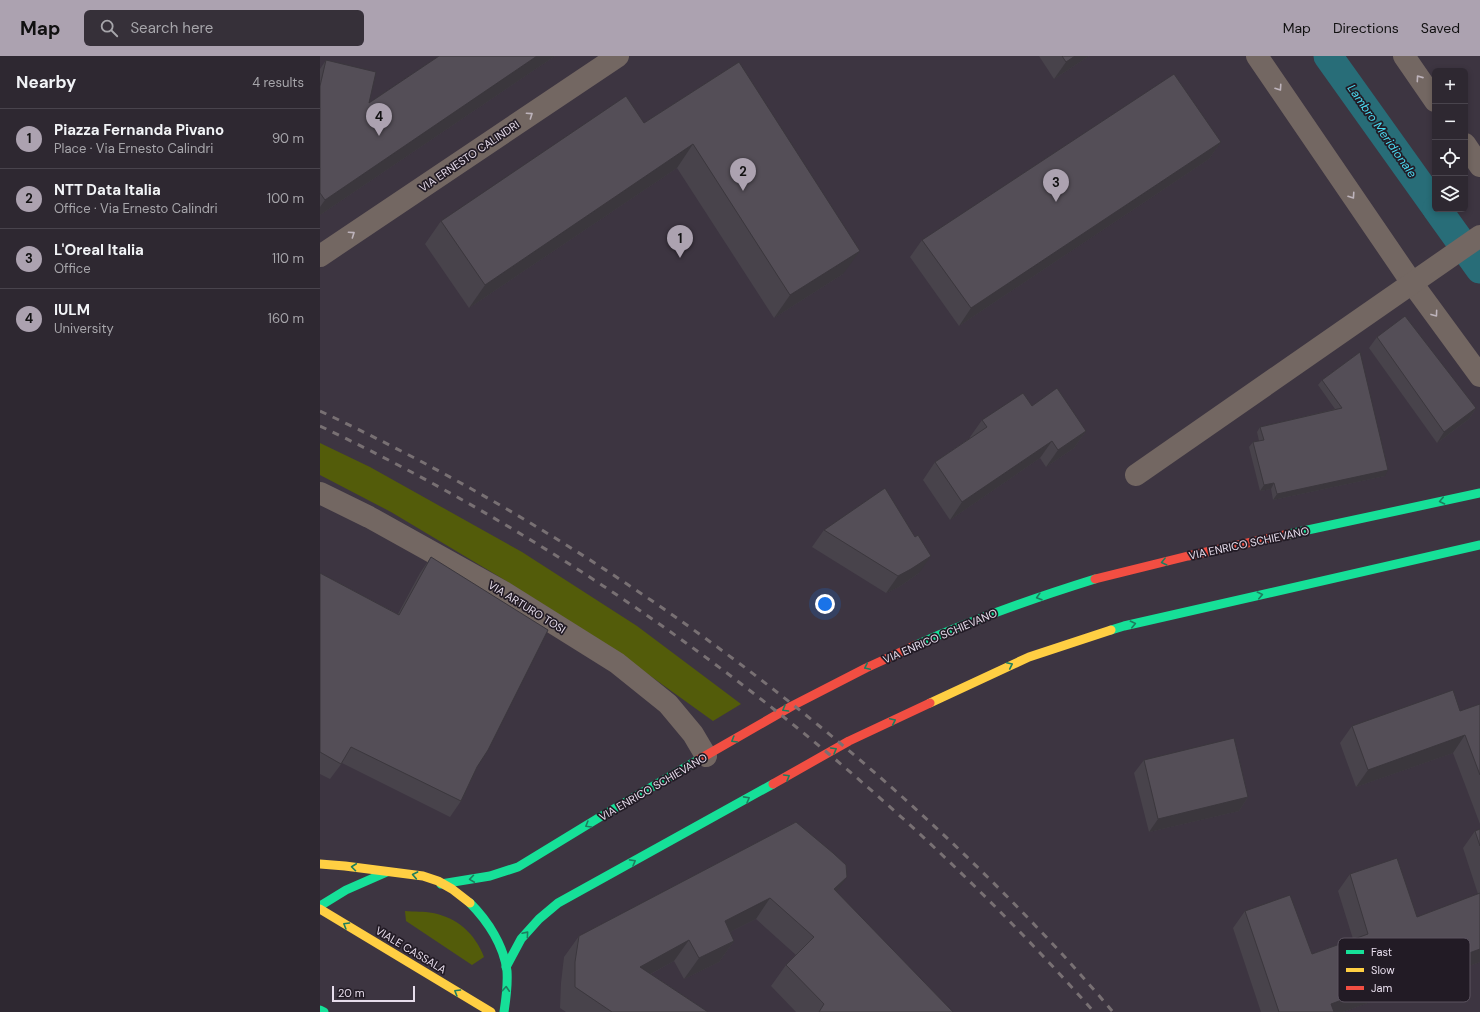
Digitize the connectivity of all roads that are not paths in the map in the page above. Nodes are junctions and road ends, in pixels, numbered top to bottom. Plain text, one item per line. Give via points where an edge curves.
1 (618, 56) edge
2 (1257, 56) edge
3 (1404, 56) edge
4 (1432, 97) edge
5 (1468, 148) edge
6 (1480, 166) edge
7 (1480, 236) edge
8 (320, 256) edge
9 (1412, 283) junction
10 (1480, 376) edge
11 (1136, 475) dead end
12 (320, 493) edge
13 (1480, 493) edge
14 (1480, 545) edge
15 (706, 756) junction
16 (320, 864) edge
17 (387, 872) junction
18 (441, 884) junction
19 (320, 906) edge
20 (320, 910) edge
21 (506, 967) junction
22 (320, 1010) edge
23 (324, 1012) edge
24 (491, 1012) edge
25 (504, 1012) edge

8 -> 1 street, VIA ERNESTO CALINDRI
2 -> 9 street
4 -> 3 street
5 - 6 street
7 - 9 street
9 -> 10 street
9 - 11 street
12 - 15 street, VIA ARTURO TOSI via 369,517 502,591 617,663 668,704 693,734
13 -> 15 street, VIA ENRICO SCHIEVANO via 1188,556 1106,576 1029,600 948,631 866,668 792,706
21 -> 14 street via 521,939 558,903 849,741 1029,657 1124,626
15 -> 18 street, VIA ENRICO SCHIEVANO via 518,867 492,876
17 -> 16 street
18 -> 17 street via 424,877
17 - 19 street via 346,890
18 - 21 street via 463,897 478,911 498,942
24 -> 20 street, VIALE CASSALA
25 -> 21 street
22 - 23 street

